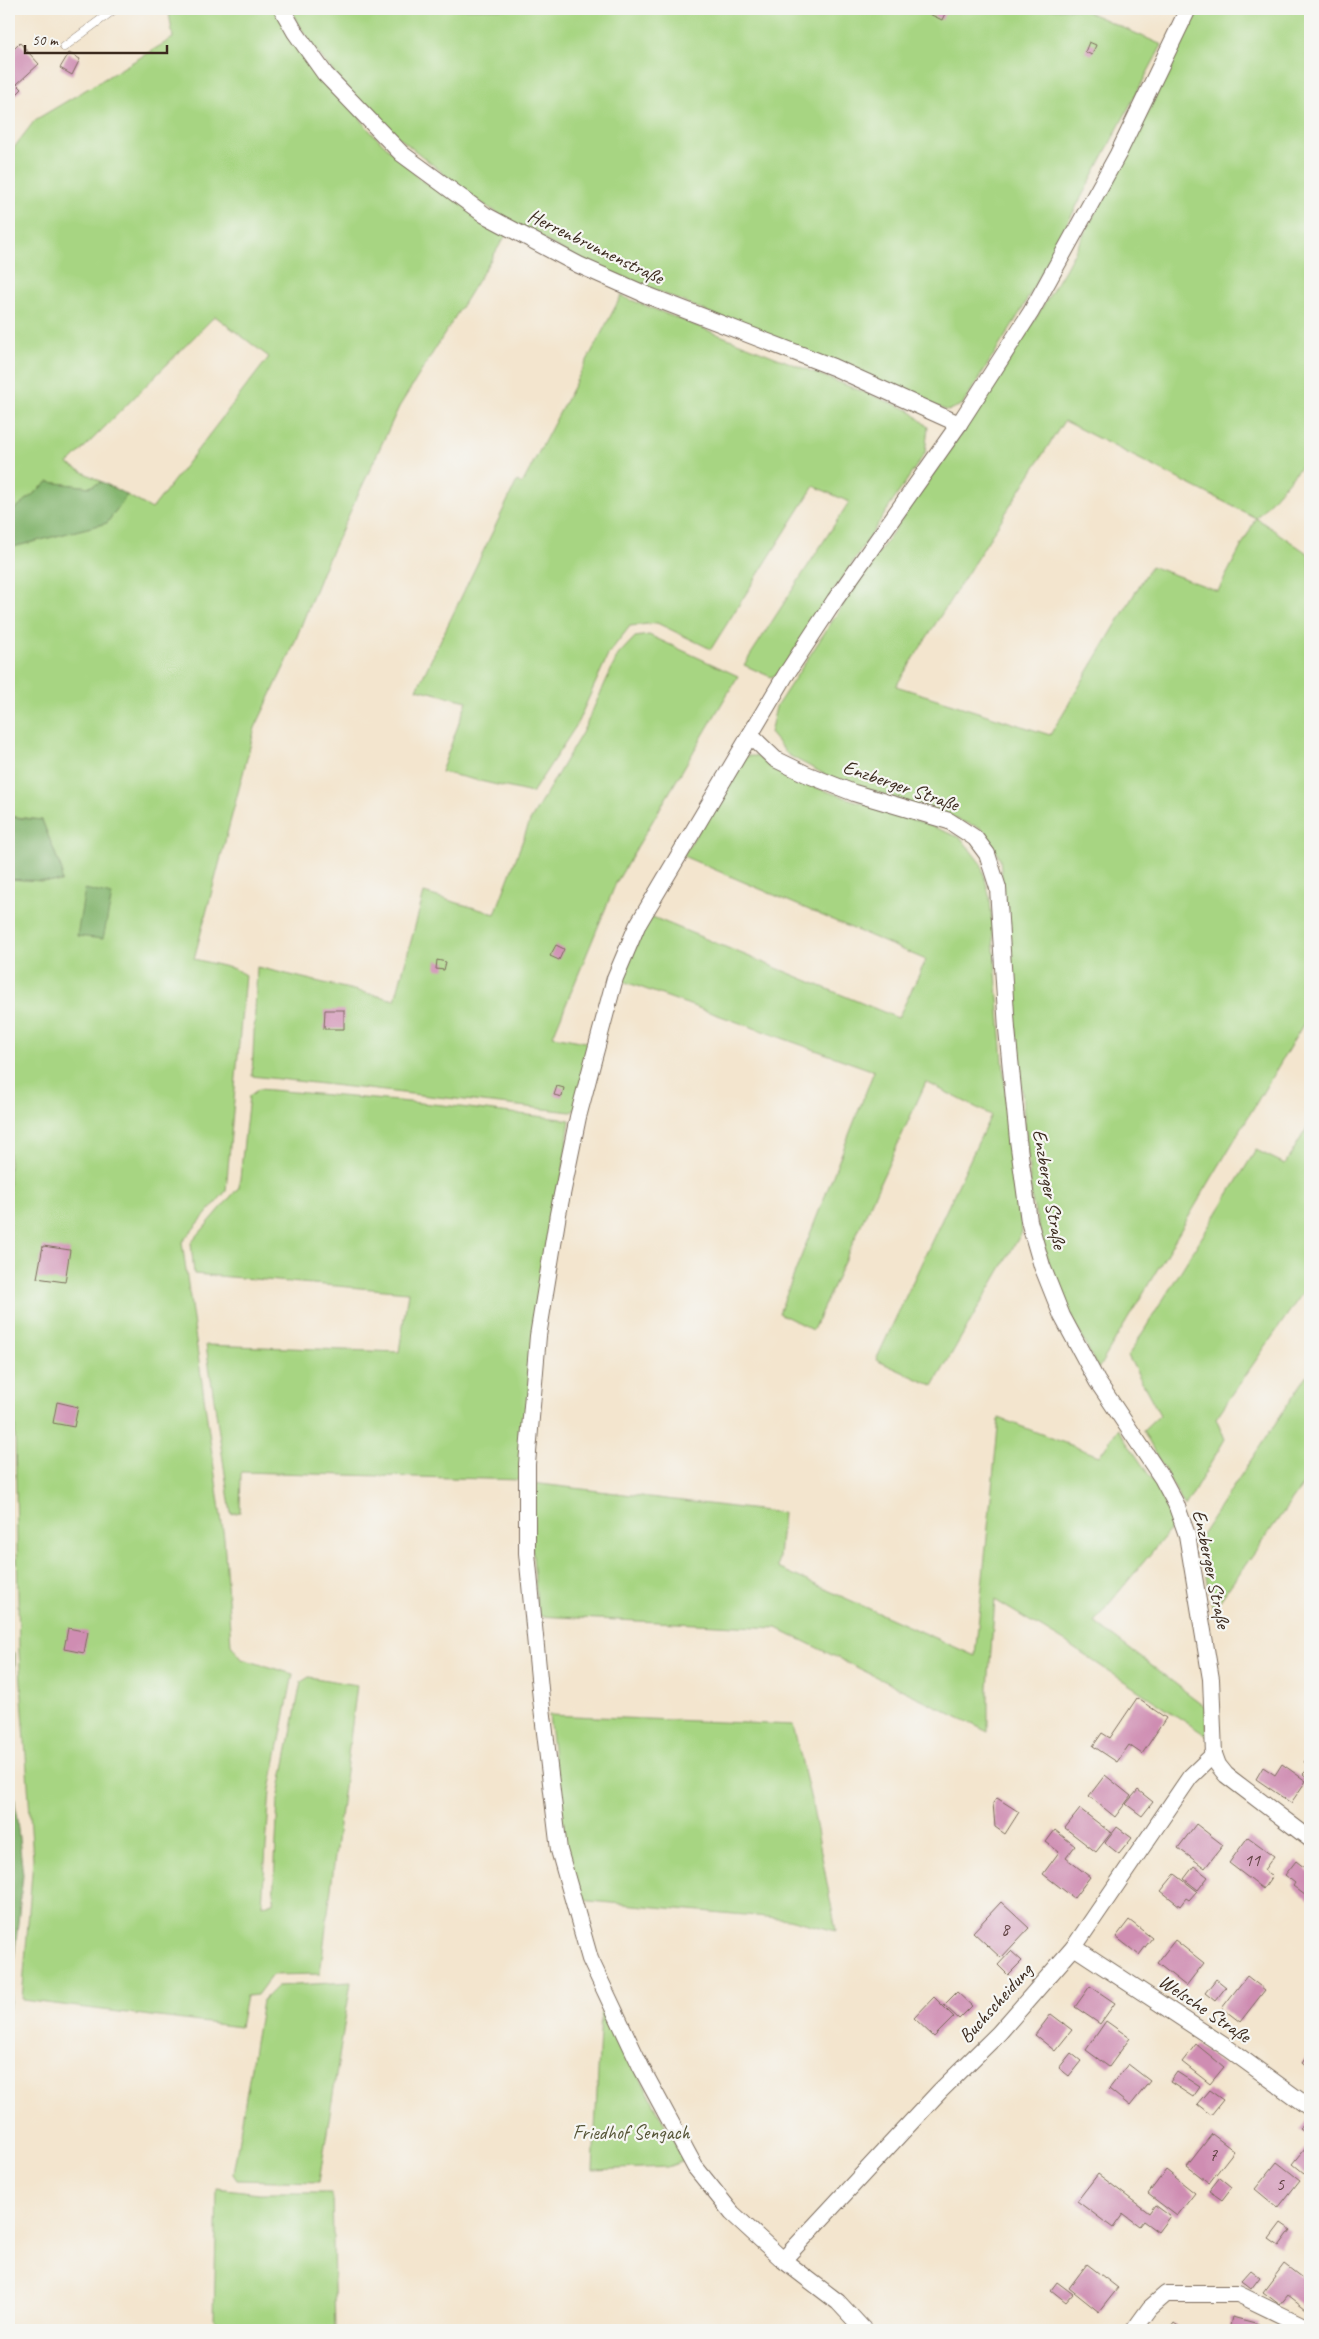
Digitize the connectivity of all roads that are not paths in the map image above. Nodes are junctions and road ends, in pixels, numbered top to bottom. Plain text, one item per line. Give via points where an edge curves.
1 (115, 9) edge
2 (282, 9) edge
3 (1188, 9) edge
4 (64, 47) dead end
5 (959, 424) junction
6 (750, 735) junction
7 (1214, 1754) junction
8 (1310, 1839) edge
9 (1074, 1946) junction
10 (1310, 2108) edge
11 (783, 2260) junction
12 (1310, 2329) edge
13 (864, 2330) edge
14 (1134, 2330) edge

1 - 4 lane
2 - 5 street, Herrenbrunnenstraße via 294,32 325,74 402,154 485,215 579,265 833,367
3 - 5 street via 1077,230 1016,336
5 - 6 street via 835,600
6 - 7 street, Enzberger Straße via 775,759 806,774 854,793 949,821 975,838 987,854 998,888 1014,1103 1029,1221 1062,1316 1097,1381 1162,1478 1187,1535 1211,1679
6 - 11 street via 637,926 615,978 598,1037 558,1214 538,1336 527,1464 527,1553 559,1850 590,1959 641,2066 695,2167 732,2213
7 - 8 street, Enzberger Straße via 1226,1775
7 - 9 street, Buchscheidung via 1190,1777
9 - 10 street, Welsche Straße via 1229,2049
9 - 11 street, Buchscheidung via 999,2033
11 - 13 street via 838,2302
12 - 14 street via 1238,2294 1166,2294 1150,2308

